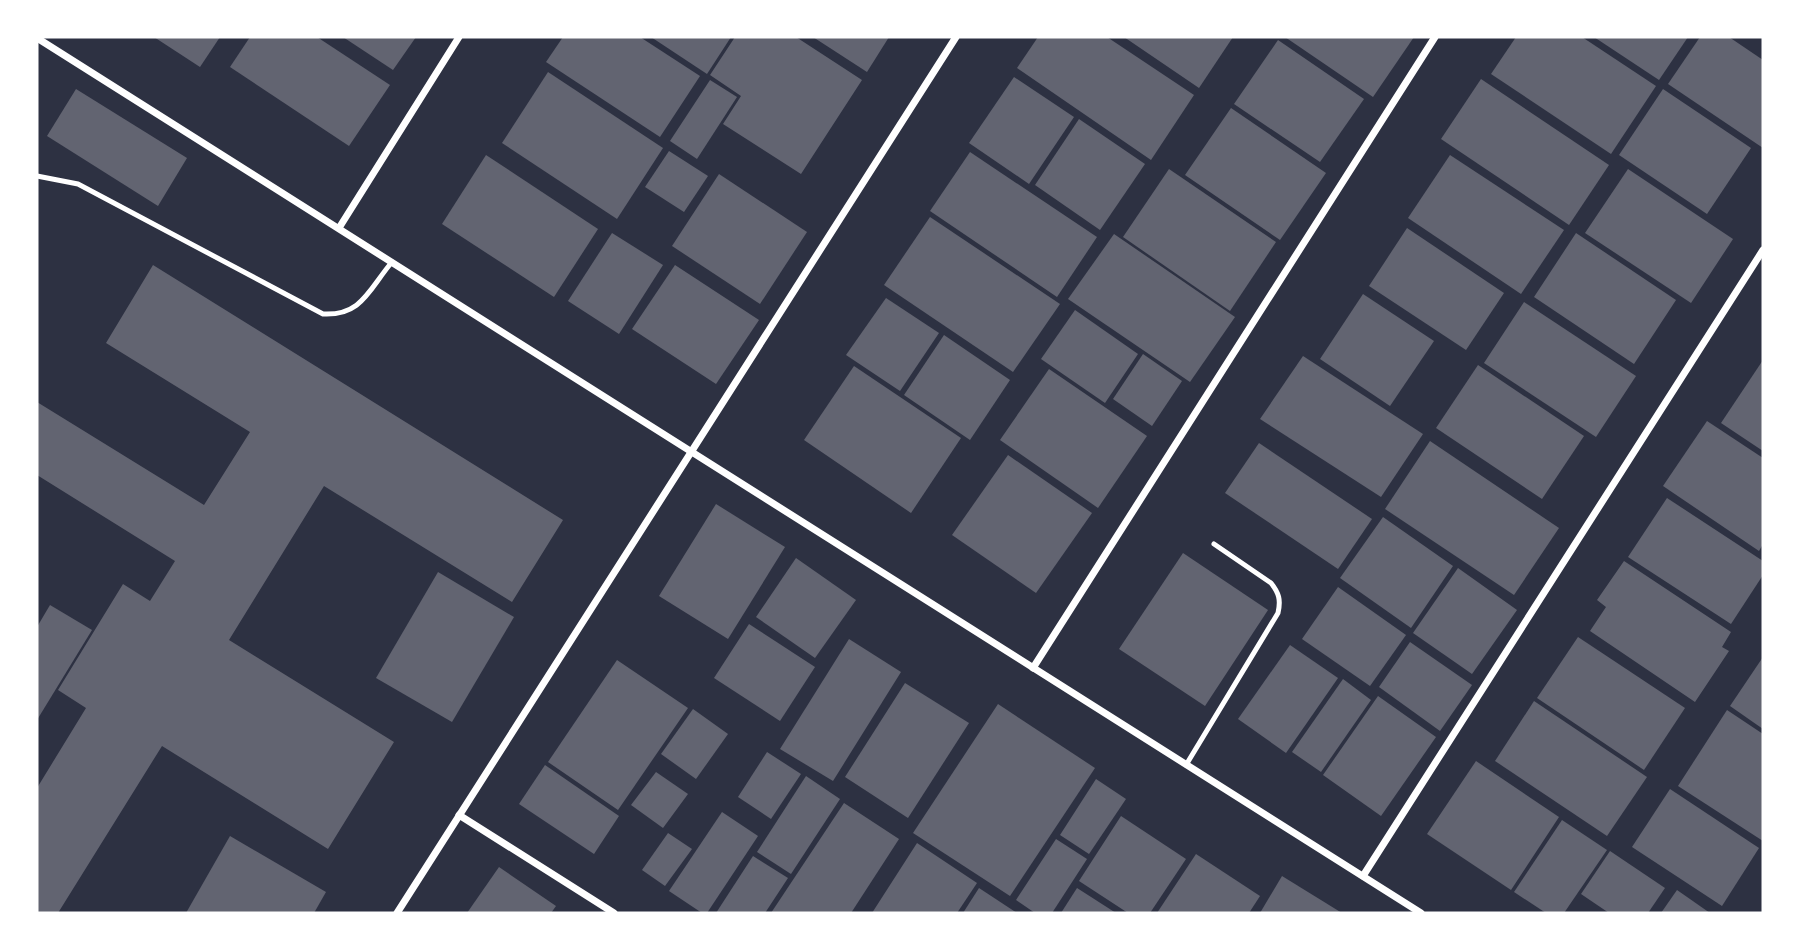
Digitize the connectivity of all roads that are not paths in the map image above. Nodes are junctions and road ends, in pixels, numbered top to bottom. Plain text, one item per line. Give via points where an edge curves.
1 (459, 37) edge
2 (956, 37) edge
3 (1435, 37) edge
4 (37, 38) edge
5 (37, 176) edge
6 (339, 228) junction
7 (1763, 250) edge
8 (391, 261) junction
9 (691, 451) junction
10 (1214, 544) dead end
11 (1033, 668) junction
12 (1186, 765) junction
13 (459, 815) junction
14 (1363, 876) junction
15 (397, 913) edge
16 (614, 913) edge
17 (1421, 913) edge

1 - 6 street
2 - 9 street
3 - 11 street
4 - 6 street
5 - 8 lane via 78,184 323,314 340,315 358,307
6 - 8 street
7 - 14 street
8 - 9 street
9 - 11 street
9 - 13 street
10 - 12 lane via 1271,583 1280,602
11 - 12 street
12 - 14 street
13 - 15 street
13 - 16 street
14 - 17 street

